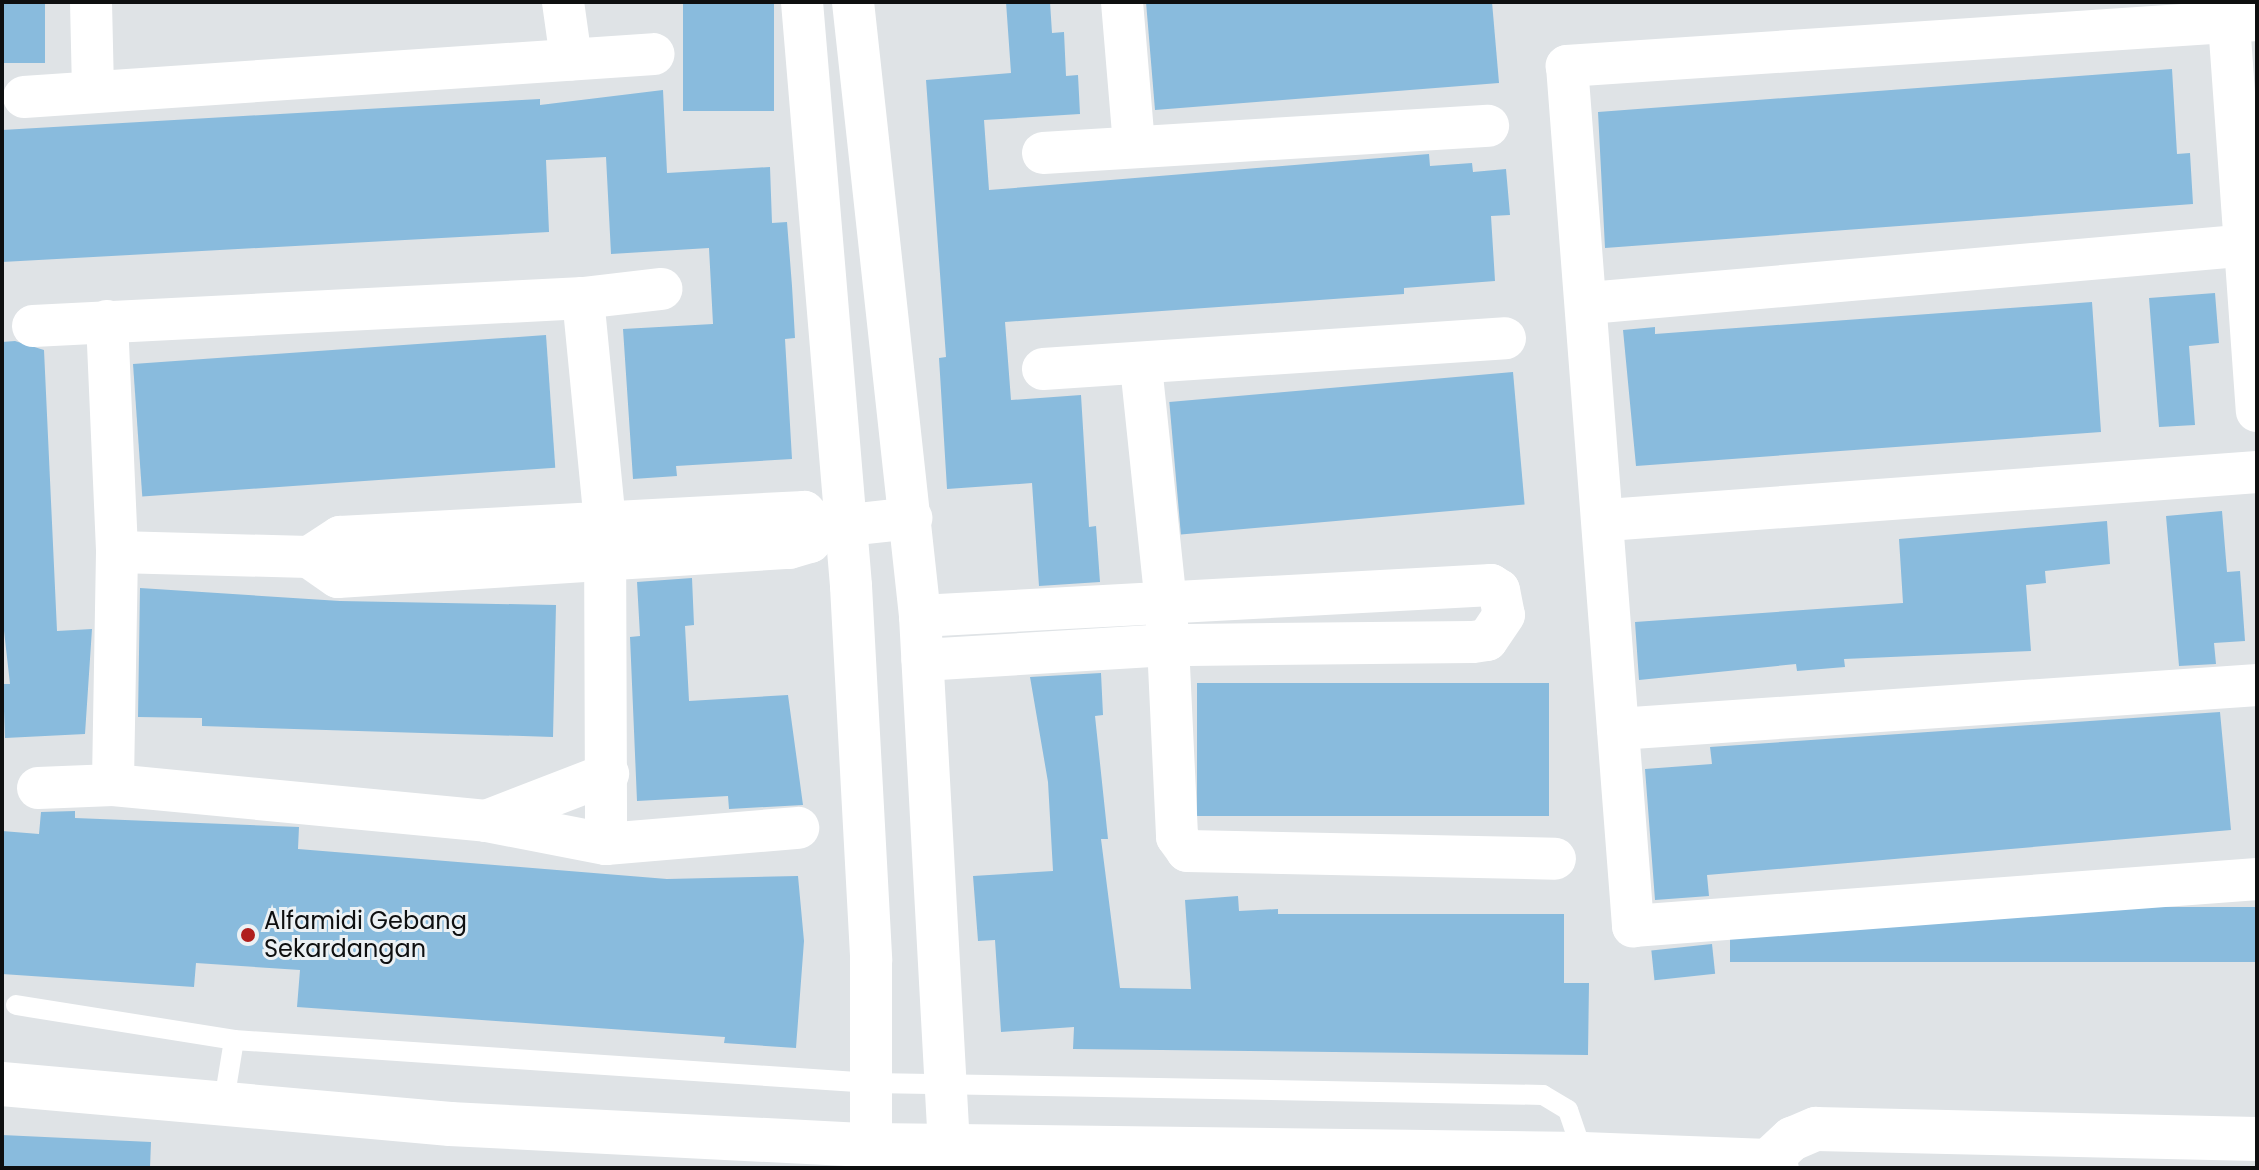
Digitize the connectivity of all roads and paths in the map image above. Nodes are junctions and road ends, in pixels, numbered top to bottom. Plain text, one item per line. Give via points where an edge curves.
1 (91, 2) edge
2 (563, 2) edge
3 (802, 2) edge
4 (853, 2) edge
5 (1122, 2) edge
6 (2243, 22) edge
7 (654, 54) dead end
8 (571, 59) junction
9 (93, 91) junction
10 (24, 97) dead end
11 (1488, 126) dead end
12 (1134, 145) junction
13 (1043, 153) dead end
14 (2249, 245) junction
15 (661, 289) dead end
16 (583, 298) junction
17 (1589, 303) junction
18 (107, 321) junction
19 (33, 326) dead end
20 (1505, 338) dead end
21 (1141, 366) junction
22 (1043, 369) dead end
23 (2257, 411) edge
24 (2257, 472) edge
25 (911, 518) junction
26 (1607, 520) junction
27 (833, 526) junction
28 (605, 542) junction
29 (117, 552) junction
30 (851, 586) junction
31 (918, 597) junction
32 (1166, 602) junction
33 (1168, 645) junction
34 (922, 660) junction
35 (2257, 685) edge
36 (1618, 729) junction
37 (608, 774) junction
38 (113, 785) junction
39 (38, 788) dead end
40 (486, 821) junction
41 (798, 828) dead end
42 (606, 844) junction
43 (1555, 859) dead end
44 (2257, 879) edge
45 (936, 957) junction
46 (871, 960) junction
47 (16, 1005) dead end
48 (234, 1040) junction
49 (872, 1083) junction
50 (947, 1083) junction
51 (2, 1084) edge
52 (223, 1107) junction
53 (2257, 1139) edge
54 (871, 1145) junction
55 (949, 1146) junction
56 (1583, 1154) junction
57 (1772, 1164) edge

1 - 9 street
2 - 8 street
3 - 27 street
4 - 25 street
5 - 12 street
6 - 14 street
6 - 17 street via 1567,66
7 - 8 street
8 - 9 street
9 - 10 street
11 - 12 street
12 - 13 street
14 - 17 street
14 - 23 street
15 - 16 street
16 - 18 street
16 - 28 street
17 - 26 street
18 - 19 street
18 - 29 street
20 - 21 street
21 - 22 street
21 - 32 street
24 - 26 street
25 - 27 street
25 - 31 street
26 - 36 street
27 - 28 street via 810,542 789,548 689,535
27 - 30 street
28 - 29 street via 506,549 340,537 309,557
28 - 37 street
29 - 38 street
30 - 31 street
30 - 46 street
31 - 32 street
31 - 34 street
32 - 33 street
32 - 33 street via 1491,585 1499,590 1504,615 1487,640 1472,642
33 - 34 street
33 - 43 street via 1177,837 1187,851
34 - 45 street
35 - 36 street
36 - 44 street via 1633,926
37 - 40 street
37 - 42 street
38 - 39 street
38 - 40 street
40 - 42 street
41 - 42 street
45 - 46 street
45 - 50 street
46 - 49 street
47 - 48 lane
48 - 49 lane
48 - 52 lane
49 - 50 lane
49 - 54 street
50 - 55 street
50 - 56 lane via 1543,1095 1568,1110
51 - 52 street
52 - 54 street
53 - 57 street via 1816,1129 1792,1139
54 - 55 street
55 - 56 street
56 - 57 street

